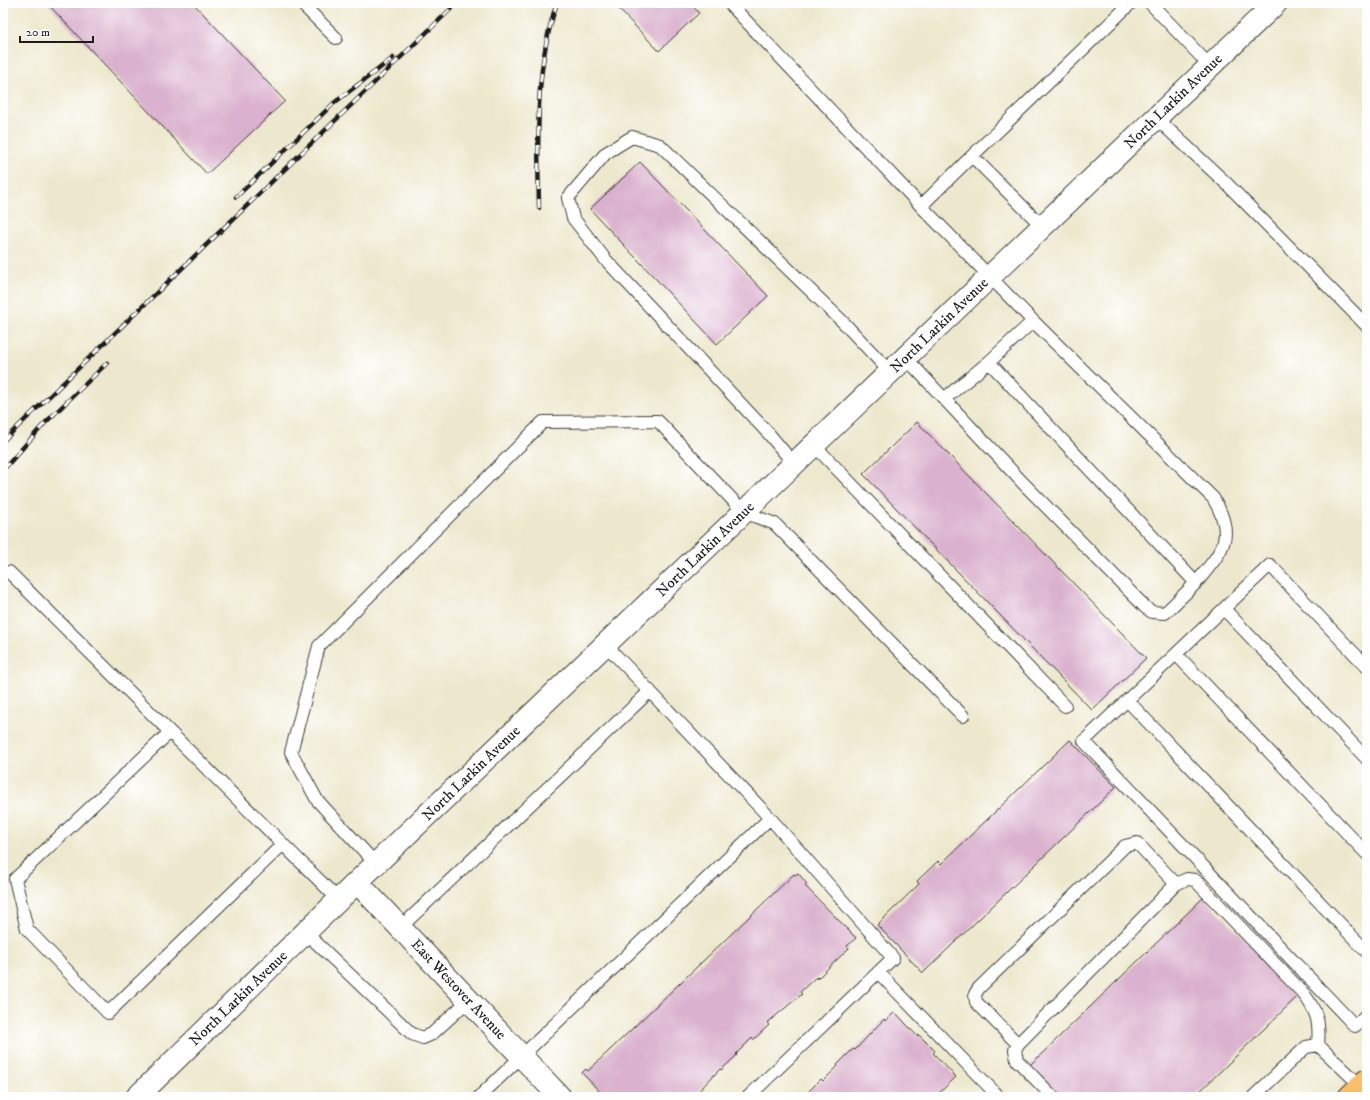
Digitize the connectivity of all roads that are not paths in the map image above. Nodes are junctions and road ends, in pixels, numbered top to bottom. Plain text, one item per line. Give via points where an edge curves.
1 (301, 3) edge
2 (729, 3) edge
3 (1131, 3) edge
4 (1150, 3) edge
5 (1276, 3) edge
6 (336, 38) dead end
7 (1210, 66) junction
8 (1156, 118) junction
9 (972, 156) junction
10 (921, 206) junction
11 (1042, 226) junction
12 (990, 277) junction
13 (1033, 321) junction
14 (1367, 326) edge
15 (905, 357) junction
16 (989, 362) junction
17 (890, 372) junction
18 (944, 399) junction
19 (814, 445) junction
20 (794, 464) junction
21 (744, 512) junction
22 (9, 572) dead end
23 (1196, 583) junction
24 (1224, 609) junction
25 (606, 644) junction
26 (1176, 654) junction
27 (1367, 666) edge
28 (650, 691) junction
29 (1127, 700) junction
30 (1065, 706) dead end
31 (963, 716) dead end
32 (170, 732) junction
33 (1367, 759) edge
34 (770, 818) junction
35 (283, 844) junction
36 (1367, 854) edge
37 (376, 864) junction
38 (357, 882) junction
39 (1176, 884) junction
40 (339, 900) junction
41 (401, 928) junction
42 (305, 932) junction
43 (1367, 952) edge
44 (878, 972) junction
45 (469, 1000) junction
46 (1367, 1014) edge
47 (1018, 1044) junction
48 (1318, 1045) junction
49 (522, 1056) junction
50 (1359, 1088) edge
51 (137, 1097) edge
52 (479, 1097) edge
53 (560, 1097) edge
54 (748, 1097) edge
55 (999, 1097) edge
56 (1053, 1097) edge
57 (1253, 1097) edge

1 - 6 lane
2 - 10 lane
3 - 9 lane
4 - 7 lane
5 - 7 street, North Larkin Avenue
7 - 8 street, North Larkin Avenue
8 - 11 street, North Larkin Avenue
8 - 14 lane via 1227,184
9 - 10 lane
9 - 11 lane
10 - 12 lane
11 - 12 street, North Larkin Avenue
12 - 13 lane
12 - 15 street, North Larkin Avenue
13 - 16 lane
13 - 23 lane via 1213,498 1226,526 1223,544
15 - 17 street, North Larkin Avenue
15 - 18 lane
16 - 18 lane
16 - 23 lane
17 - 19 street, North Larkin Avenue
17 - 20 lane via 843,322 660,145 632,137 606,153 568,198 573,218 605,259
18 - 23 lane via 1146,608 1152,612 1165,613
19 - 20 street, North Larkin Avenue
19 - 30 lane
20 - 21 street, North Larkin Avenue
21 - 25 street, North Larkin Avenue
21 - 31 lane via 775,524
21 - 37 lane via 658,421 543,422 319,646 291,752 317,800
22 - 32 lane
24 - 26 lane
24 - 27 lane via 1270,565
24 - 33 lane
25 - 28 lane
25 - 37 street, North Larkin Avenue
26 - 29 lane
26 - 36 lane
28 - 34 lane
28 - 41 lane
29 - 43 lane
29 - 46 lane via 1084,741 1355,1026
32 - 35 lane
32 - 35 lane via 15,879 27,929 108,1013
34 - 44 lane via 893,958
34 - 49 lane
35 - 40 lane
37 - 38 street, North Larkin Avenue
38 - 40 street, North Larkin Avenue
38 - 41 street, East Westover Avenue
39 - 47 lane
39 - 47 lane via 1138,843 1125,846 979,988 975,994 976,1002
39 - 48 lane via 1187,879 1196,880 1303,993 1314,1007 1317,1016
40 - 42 street, North Larkin Avenue
41 - 45 street, East Westover Avenue
42 - 45 lane via 412,1034 423,1038 432,1034
42 - 51 street, North Larkin Avenue
44 - 54 lane
44 - 55 lane
45 - 49 street, East Westover Avenue
47 - 56 lane via 1015,1050 1017,1060
48 - 50 lane
48 - 57 lane via 1306,1047
49 - 52 lane
49 - 53 street, East Westover Avenue

